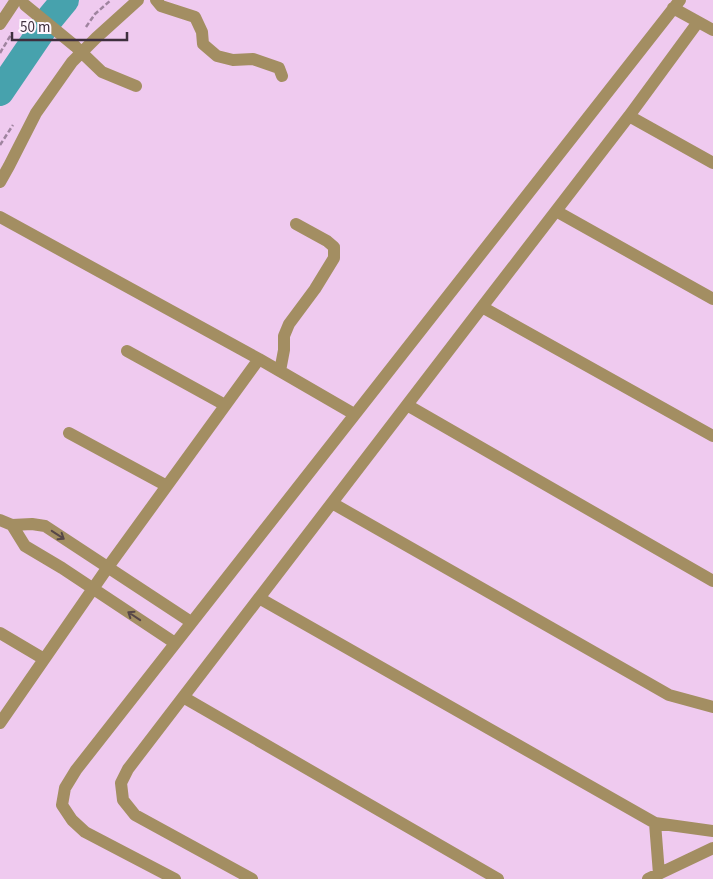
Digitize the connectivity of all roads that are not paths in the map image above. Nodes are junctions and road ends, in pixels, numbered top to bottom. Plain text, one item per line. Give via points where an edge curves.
1 (138, 0) edge
2 (156, 0) edge
3 (19, 2) edge
4 (677, 4) edge
5 (698, 22) junction
6 (0, 24) edge
7 (713, 30) edge
8 (79, 49) junction
9 (282, 76) dead end
10 (136, 86) dead end
11 (629, 116) junction
12 (713, 163) edge
13 (0, 182) edge
14 (556, 211) junction
15 (0, 217) edge
16 (296, 224) dead end
17 (713, 299) edge
18 (482, 307) junction
19 (127, 352) dead end
20 (259, 359) junction
21 (280, 371) junction
22 (225, 405) junction
23 (407, 405) junction
24 (354, 414) junction
25 (69, 433) dead end
26 (713, 436) edge
27 (167, 486) junction
28 (332, 503) junction
29 (0, 520) edge
30 (12, 525) junction
31 (108, 567) junction
32 (713, 581) edge
33 (94, 589) junction
34 (259, 598) junction
35 (191, 622) junction
36 (0, 633) edge
37 (175, 643) junction
38 (44, 659) junction
39 (183, 697) junction
40 (713, 707) edge
41 (0, 723) edge
42 (656, 824) junction
43 (713, 831) edge
44 (713, 848) edge
45 (653, 876) edge
46 (175, 879) edge
47 (252, 879) edge
48 (498, 879) edge

1 - 8 street
2 - 9 street via 161,6 195,17 203,44 217,56 233,60 253,59 279,68
3 - 6 street
3 - 8 street, bridge
4 - 5 street
4 - 24 street
5 - 7 street
5 - 11 street
8 - 10 street via 102,72
8 - 13 street via 36,113
11 - 12 street
11 - 14 street
14 - 17 street
14 - 18 street
15 - 20 street
16 - 21 street via 334,247 334,258 289,324 284,336
18 - 23 street
18 - 26 street
19 - 22 street
20 - 21 street
20 - 22 street
21 - 24 street
22 - 27 street
23 - 28 street
23 - 32 street
24 - 35 street
25 - 27 street
27 - 31 street
28 - 34 street
28 - 40 street via 669,695
29 - 30 street
30 -> 31 street via 45,526
30 - 33 street via 25,546
31 - 33 street
31 - 35 street
37 -> 33 street
33 - 38 street
34 - 39 street
34 - 42 street
35 - 37 street
36 - 38 street
37 - 46 street via 76,770 65,788 62,805 86,832
38 - 41 street
39 - 47 street via 128,768 121,783 123,800 135,815
39 - 48 street
42 - 43 street
42 - 45 street
44 - 45 street

